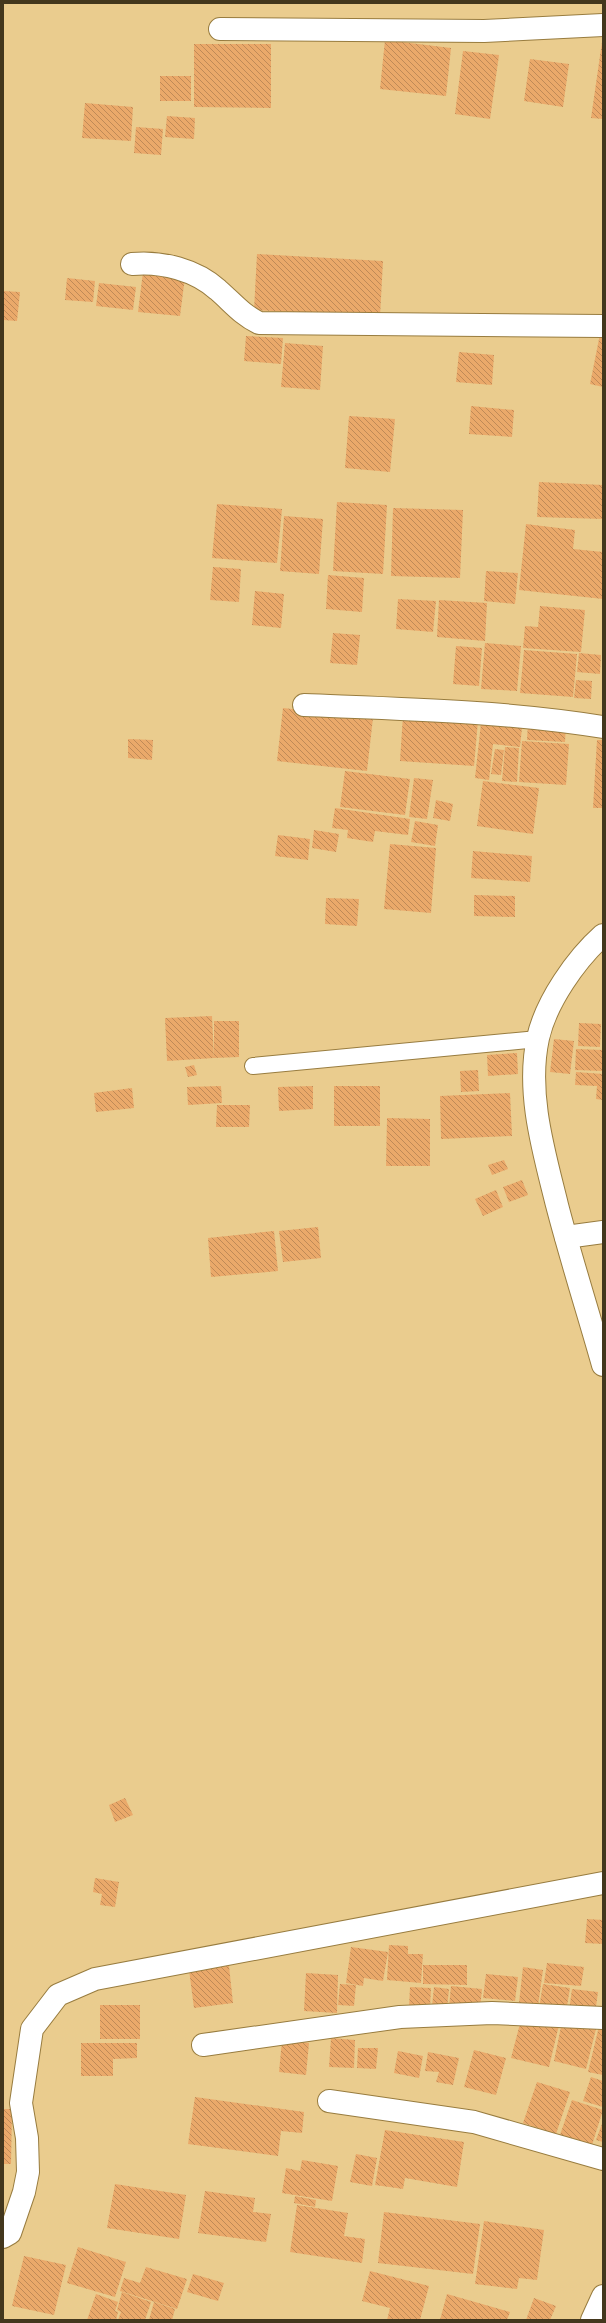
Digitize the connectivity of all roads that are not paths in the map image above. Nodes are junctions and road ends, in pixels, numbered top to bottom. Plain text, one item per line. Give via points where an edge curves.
1 (603, 25) edge
2 (220, 29) dead end
3 (132, 264) dead end
4 (603, 326) edge
5 (304, 705) dead end
6 (603, 727) edge
7 (603, 935) edge
8 (538, 1039) junction
9 (253, 1066) dead end
10 (603, 1232) edge
11 (566, 1237) junction
12 (603, 1365) edge
13 (603, 1883) edge
14 (603, 2018) edge
15 (203, 2045) dead end
16 (329, 2101) dead end
17 (603, 2159) edge
18 (3, 2237) edge
19 (603, 2296) edge
20 (592, 2320) edge

1 - 2 street via 484,31
3 - 4 street via 151,262 188,272 217,289 243,315 259,323
5 - 6 street via 484,713
7 - 8 street via 585,950 549,1008
8 - 9 lane
8 - 11 street via 534,1091 546,1160
10 - 11 street
11 - 12 street
13 - 18 street via 95,1979 58,1995 32,2028 21,2103 27,2138 28,2172 16,2219 10,2233
14 - 15 street via 492,2012 400,2017
16 - 17 street via 474,2122
19 - 20 street

